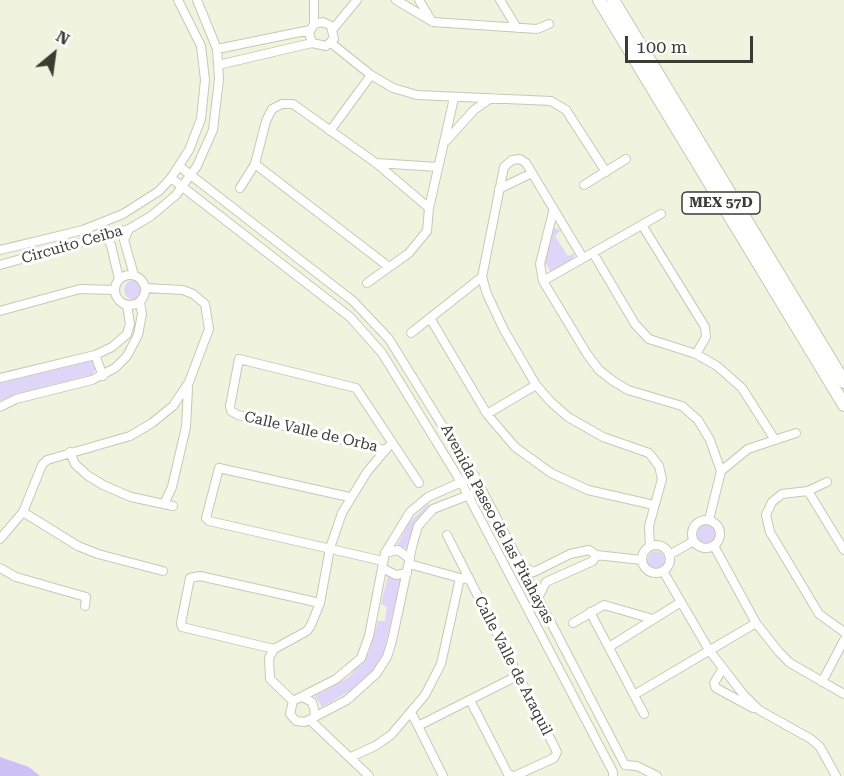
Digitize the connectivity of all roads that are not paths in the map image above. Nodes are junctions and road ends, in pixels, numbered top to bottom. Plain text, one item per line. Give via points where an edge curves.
1 (178, 0) edge
2 (197, 0) edge
3 (314, 0) edge
4 (357, 0) edge
5 (396, 0) edge
6 (419, 0) edge
7 (500, 0) edge
8 (599, 0) edge
9 (613, 0) edge
10 (433, 22) junction
11 (549, 24) dead end
12 (312, 27) junction
13 (517, 28) junction
14 (333, 29) junction
15 (274, 37) junction
16 (312, 43) junction
17 (331, 43) junction
18 (217, 49) junction
19 (277, 50) junction
20 (218, 65) junction
21 (371, 75) junction
22 (453, 98) junction
23 (491, 98) junction
24 (330, 131) junction
25 (443, 145) junction
26 (626, 159) dead end
27 (376, 163) junction
28 (255, 164) junction
29 (179, 166) junction
30 (438, 166) junction
31 (606, 172) junction
32 (530, 174) junction
33 (191, 175) junction
34 (171, 178) junction
35 (584, 185) dead end
36 (182, 187) junction
37 (240, 188) dead end
38 (499, 189) junction
39 (429, 208) junction
40 (553, 212) junction
41 (661, 214) dead end
42 (642, 225) junction
43 (129, 229) junction
44 (106, 236) junction
45 (0, 250) edge
46 (593, 253) junction
47 (584, 258) junction
48 (303, 261) junction
49 (0, 265) edge
50 (389, 267) junction
51 (294, 273) junction
52 (134, 275) junction
53 (482, 277) junction
54 (119, 279) junction
55 (543, 281) junction
56 (367, 284) dead end
57 (145, 288) junction
58 (115, 290) junction
59 (140, 302) junction
60 (127, 305) junction
61 (0, 311) edge
62 (430, 318) junction
63 (411, 333) dead end
64 (696, 354) junction
65 (96, 355) junction
66 (103, 376) junction
67 (0, 378) edge
68 (189, 382) junction
69 (844, 382) edge
70 (536, 385) junction
71 (844, 405) edge
72 (0, 407) edge
73 (487, 414) junction
74 (796, 433) dead end
75 (775, 440) junction
76 (388, 446) junction
77 (70, 452) junction
78 (721, 471) junction
79 (475, 476) junction
80 (461, 482) junction
81 (827, 482) dead end
82 (418, 483) dead end
83 (482, 489) junction
84 (808, 491) junction
85 (468, 495) junction
86 (349, 497) junction
87 (428, 497) junction
88 (654, 506) junction
89 (433, 509) junction
90 (23, 512) junction
91 (709, 520) junction
92 (447, 535) dead end
93 (0, 539) edge
94 (694, 541) junction
95 (650, 546) junction
96 (714, 546) junction
97 (330, 548) junction
98 (844, 550) edge
99 (570, 554) junction
100 (596, 555) junction
101 (669, 555) junction
102 (642, 560) junction
103 (383, 561) junction
104 (409, 565) junction
105 (522, 567) junction
106 (577, 567) junction
107 (0, 568) edge
108 (164, 571) dead end
109 (663, 571) junction
110 (464, 579) junction
111 (538, 598) junction
112 (681, 602) junction
113 (320, 603) junction
114 (85, 606) dead end
115 (590, 612) junction
116 (652, 619) junction
117 (573, 622) dead end
118 (756, 623) junction
119 (844, 632) edge
120 (844, 640) edge
121 (609, 647) junction
122 (274, 649) junction
123 (710, 650) junction
124 (723, 668) junction
125 (519, 675) junction
126 (822, 682) junction
127 (634, 694) junction
128 (844, 694) edge
129 (302, 697) junction
130 (470, 700) junction
131 (293, 701) junction
132 (759, 710) junction
133 (412, 714) junction
134 (644, 714) dead end
135 (312, 719) junction
136 (418, 726) junction
137 (351, 757) junction
138 (625, 765) junction
139 (613, 774) edge
140 (369, 776) edge
141 (443, 776) edge
142 (514, 776) edge
143 (657, 776) edge
144 (836, 776) edge

1 - 29 street, Circuito Ceiba via 201,46 204,80 201,119
2 - 18 street, Circuito Ceiba
3 - 12 street
4 - 14 street
5 - 10 street
6 - 10 street
7 - 13 street
8 - 71 highway, MEX 57D
9 - 69 highway, MEX 57D
10 - 13 street
11 - 13 street via 537,29
12 - 14 street via 322,22
12 - 15 street
12 - 16 street
14 - 17 street
15 - 18 street
15 - 19 street
16 - 17 street via 321,47
16 - 19 street
17 - 21 street
18 - 20 street, Circuito Ceiba
19 - 20 street
20 - 33 street, Circuito Ceiba via 213,130
21 - 22 street via 393,88 417,95
21 - 24 street
22 - 23 street
22 - 25 street
23 - 25 street via 453,130
23 - 31 street via 551,101 566,110
24 - 27 street
24 - 28 street via 293,104 282,104 272,109 266,121
25 - 30 street
26 - 31 street
27 - 30 street
27 - 39 street
28 - 37 street
28 - 50 street
29 - 33 street, Avenida Paseo de las Pitahayas
29 - 34 street, Circuito Ceiba
30 - 39 street
31 - 35 street
32 - 38 street
32 - 38 street via 526,163 512,160 504,167
32 - 40 street
33 - 36 street, Circuito Ceiba
33 - 48 street, Avenida Paseo de las Pitahayas
34 - 36 street, Avenida Paseo de las Pitahayas
34 - 45 street, Circuito Ceiba via 159,191 123,214 83,230
36 - 43 street, Circuito Ceiba via 151,216
36 - 51 street, Avenida Paseo de las Pitahayas
38 - 53 street
39 - 50 street via 427,231 421,241
40 - 47 street
40 - 55 street via 540,264
41 - 42 street
42 - 46 street
42 - 64 street via 705,327 706,337
43 - 44 street, Circuito Ceiba
43 - 52 street via 124,240
44 - 49 street, Circuito Ceiba
44 - 54 street
46 - 47 street
46 - 64 street via 635,324 649,339
47 - 55 street
48 - 51 street
48 - 79 street, Avenida Paseo de las Pitahayas via 353,301 389,339
50 - 56 street
51 - 80 street, Avenida Paseo de las Pitahayas via 350,317 382,353
52 - 54 street
52 - 57 street
53 - 62 street
53 - 70 street via 504,330
54 - 58 street
55 - 78 street via 599,370 628,390 682,406 698,420 710,440
57 - 59 street
57 - 68 street via 183,290 204,304 208,329
58 - 60 street via 119,301
58 - 61 street via 80,289
59 - 60 street
59 - 66 street via 141,326 132,348
60 - 65 street via 127,334
62 - 63 street
62 - 73 street
64 - 75 street via 742,388
65 - 66 street
65 - 67 street
66 - 72 street via 16,399
68 - 77 street via 173,406 152,423 117,441
68 - 77 street via 186,427 169,505 131,497 103,485 75,464
70 - 73 street
70 - 88 street via 568,417 603,437 649,453 659,466 662,479
73 - 88 street via 515,447 551,473 588,490
74 - 75 street
75 - 78 street via 748,450
76 - 76 street, Calle Valle de Orba via 231,411 239,359 356,388
76 - 82 street
76 - 86 street
77 - 90 street via 54,456 42,465
78 - 91 street
79 - 80 street
79 - 83 street, Avenida Paseo de las Pitahayas
80 - 85 street, Avenida Paseo de las Pitahayas
80 - 87 street
81 - 84 street
83 - 85 street
83 - 105 street, Avenida Paseo de las Pitahayas
84 - 98 street
84 - 119 street via 782,494 772,502 766,515 770,532 819,615
85 - 89 street
85 - 139 street, Avenida Paseo de las Pitahayas
86 - 97 street
86 - 97 street via 224,468 216,472 205,514 209,521
87 - 89 street
87 - 103 street via 410,512
88 - 95 street
89 - 104 street via 418,526
90 - 93 street
90 - 108 street via 78,546
91 - 94 street via 694,526
91 - 96 street via 720,531
92 - 110 street, Calle Valle de Araquil
94 - 96 street via 703,547
94 - 101 street
95 - 101 street via 662,546
95 - 102 street
96 - 118 street
97 - 103 street
97 - 113 street
99 - 100 street via 589,550
99 - 105 street via 534,572
99 - 106 street
100 - 102 street
100 - 106 street via 593,561
101 - 109 street
102 - 109 street via 650,572
103 - 104 street via 391,574
103 - 104 street via 398,550
103 - 129 street via 361,658 336,679
104 - 110 street
104 - 135 street via 387,657 360,691
105 - 111 street, Avenida Paseo de las Pitahayas
106 - 111 street via 546,582
107 - 114 street via 16,577 86,597
109 - 112 street
110 - 125 street, Calle Valle de Araquil
110 - 133 street via 441,664
111 - 138 street, Avenida Paseo de las Pitahayas
112 - 116 street
112 - 123 street
113 - 122 street via 307,631
113 - 122 street via 200,576 190,578 182,627
115 - 116 street via 604,605
115 - 117 street
115 - 121 street
116 - 121 street
118 - 123 street
118 - 126 street via 790,663
120 - 126 street
121 - 127 street
122 - 131 street via 268,670 270,679
123 - 124 street
123 - 127 street
124 - 132 street
124 - 132 street via 714,682 716,688
125 - 130 street
125 - 142 street, Calle Valle de Araquil via 557,752 554,758
126 - 128 street
127 - 134 street
129 - 131 street
129 - 135 street via 312,702
130 - 136 street
130 - 142 street, Calle Valle de Araquil via 508,774
131 - 135 street via 289,710 292,718 300,722
132 - 144 street via 811,739
133 - 136 street
133 - 137 street via 392,735
135 - 137 street
136 - 141 street
137 - 140 street
138 - 139 street
138 - 143 street

